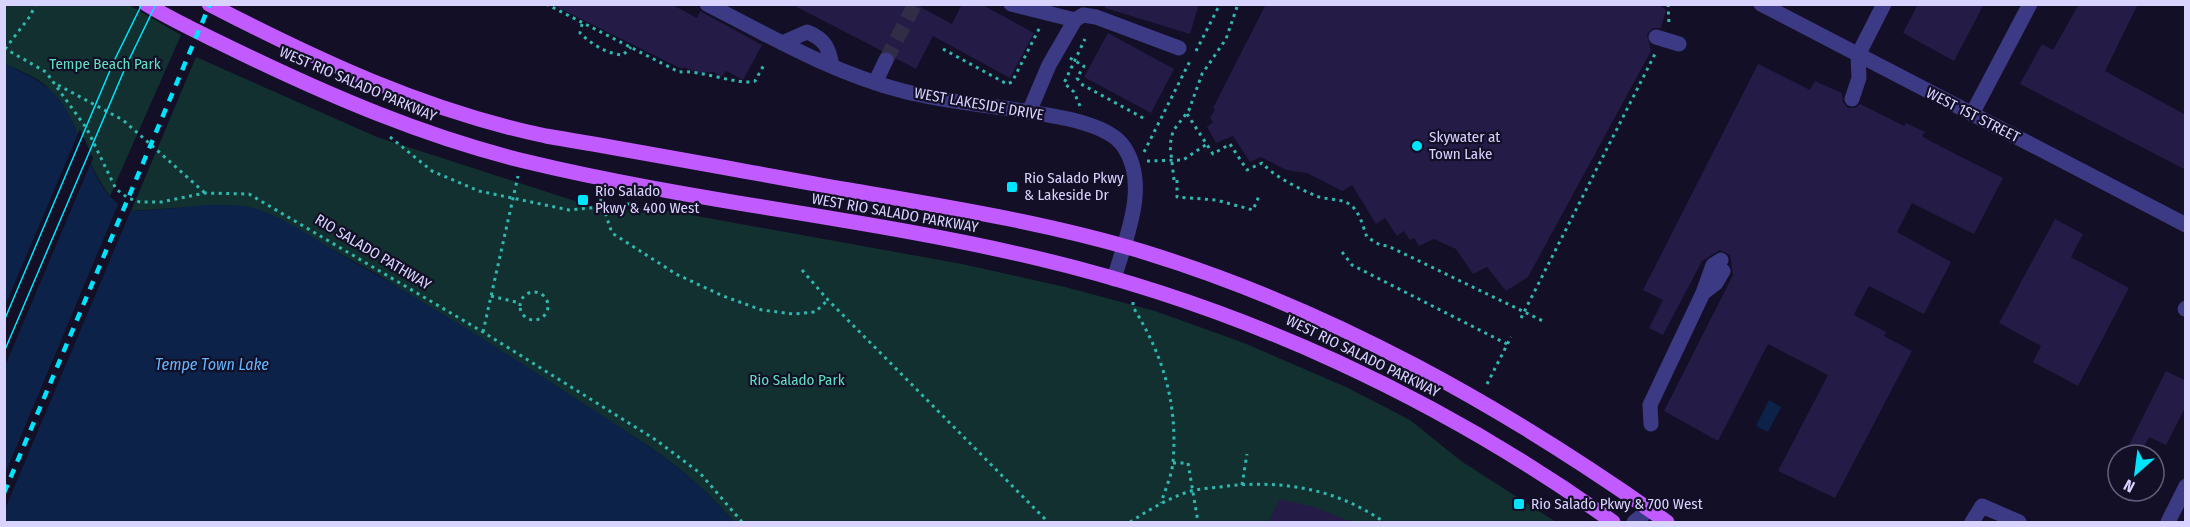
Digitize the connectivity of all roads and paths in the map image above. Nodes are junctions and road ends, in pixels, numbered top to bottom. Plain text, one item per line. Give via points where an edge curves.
1 (34, 4) edge
2 (146, 4) edge
3 (209, 4) edge
4 (546, 4) edge
5 (707, 4) edge
6 (1011, 4) edge
7 (1220, 4) edge
8 (1238, 4) edge
9 (1668, 4) edge
10 (1761, 4) edge
11 (1884, 4) edge
12 (2030, 4) edge
13 (1048, 13) junction
14 (1096, 17) junction
15 (1075, 20) junction
16 (582, 24) junction
17 (1660, 38) junction
18 (1034, 40) junction
19 (782, 43) junction
20 (1678, 44) dead end
21 (631, 47) junction
22 (1179, 48) dead end
23 (5, 49) edge
24 (943, 50) dead end
25 (1057, 51) junction
26 (1858, 55) junction
27 (886, 60) tunnel mouth
28 (1074, 60) junction
29 (765, 63) dead end
30 (832, 66) junction
31 (55, 83) junction
32 (875, 83) junction
33 (1852, 99) dead end
34 (1029, 112) junction
35 (1084, 112) dead end
36 (1187, 114) junction
37 (1972, 114) junction
38 (1145, 119) dead end
39 (389, 136) dead end
40 (1207, 144) junction
41 (1144, 152) dead end
42 (521, 160) junction
43 (1154, 161) junction
44 (1172, 161) junction
45 (1147, 162) dead end
46 (1154, 169) dead end
47 (594, 176) junction
48 (205, 193) junction
49 (1259, 196) dead end
50 (514, 199) junction
51 (644, 202) dead end
52 (601, 207) junction
53 (2186, 225) edge
54 (1123, 246) junction
55 (1342, 252) dead end
56 (1722, 266) dead end
57 (802, 270) dead end
58 (1114, 279) junction
59 (491, 296) junction
60 (1133, 298) dead end
61 (828, 300) junction
62 (520, 303) junction
63 (1524, 312) junction
64 (1521, 318) dead end
65 (1545, 322) dead end
66 (483, 332) junction
67 (1511, 337) dead end
68 (1507, 344) junction
69 (1487, 384) dead end
70 (1651, 424) dead end
71 (1247, 454) dead end
72 (1173, 464) junction
73 (1242, 485) junction
74 (2186, 486) edge
75 (1193, 490) junction
76 (1161, 503) junction
77 (1649, 510) junction
78 (742, 522) edge
79 (1048, 522) edge
80 (1130, 522) edge
81 (1198, 522) edge
82 (1384, 522) edge
83 (1613, 522) edge
84 (1634, 522) edge
85 (1667, 522) edge
86 (1972, 522) edge
87 (2019, 522) edge
88 (2168, 522) edge

1 - 23 path via 31,15
2 - 42 main road, WEST RIO SALADO PARKWAY via 375,114 428,134
3 - 54 main road, WEST RIO SALADO PARKWAY via 385,89 470,118 546,136 1009,219
4 - 16 path
5 - 19 street, WEST LAKESIDE DRIVE
6 - 13 street
7 - 41 path
8 - 36 path via 1226,39 1202,74
9 - 17 path via 1669,28
10 - 26 street, WEST 1ST STREET
11 - 26 street
12 - 37 street
13 - 15 street
13 - 18 path
14 - 15 street via 1083,15
14 - 22 street
14 - 28 path
15 - 25 street
16 - 21 path
16 - 21 path via 580,33 608,52 623,55
17 - 20 street
17 - 63 path
18 - 24 path via 1012,82 1006,84
18 - 25 path
19 - 30 street, WEST LAKESIDE DRIVE
19 - 30 street via 807,32 817,36 826,43
21 - 29 path via 679,72 729,77 747,83 755,81
23 - 31 path, RIO SALADO PATHWAY via 46,72
25 - 28 path
25 - 34 street
26 - 33 street via 1859,78
26 - 37 street, WEST 1ST STREET
27 - 32 street
28 - 35 path via 1064,82
28 - 38 path via 1084,66 1077,78 1081,84
30 - 32 street, WEST LAKESIDE DRIVE
31 - 48 path via 123,120
31 - 48 path, RIO SALADO PATHWAY via 87,129 116,189 140,202
32 - 34 street, WEST LAKESIDE DRIVE
34 - 54 street, WEST LAKESIDE DRIVE via 1087,124 1118,139 1125,148 1136,183
36 - 40 path
36 - 44 path via 1173,131
37 - 53 street, WEST 1ST STREET
39 - 50 path via 432,171 479,191
40 - 44 path via 1183,160
40 - 63 path via 1213,154 1230,144 1247,170 1262,163 1270,172 1315,196 1352,206 1366,237
42 - 47 main road, WEST RIO SALADO PARKWAY
42 - 50 path
43 - 44 path
43 - 45 path
43 - 46 path
44 - 49 path via 1177,197 1216,200 1253,210
47 - 52 path
47 - 58 main road, WEST RIO SALADO PARKWAY via 958,241
48 - 66 path, RIO SALADO PATHWAY via 249,194
50 - 52 path via 569,210
50 - 59 path
51 - 52 path
52 - 61 path via 608,228 617,238 676,274 723,296 762,310 793,314 815,312
54 - 58 street, WEST LAKESIDE DRIVE
54 - 77 main road, WEST RIO SALADO PARKWAY via 1266,296 1386,350 1500,411
55 - 68 path via 1352,265
56 - 70 street via 1713,265 1650,405
57 - 61 path
58 - 83 main road, WEST RIO SALADO PARKWAY via 1239,320 1335,359 1500,447
59 - 62 path
59 - 66 path
60 - 72 path via 1133,307 1163,364 1171,400
61 - 79 path
62 - 62 path via 528,293 537,292 545,297 548,310 538,320 529,320 522,314
63 - 64 path
63 - 65 path
66 - 78 path, RIO SALADO PATHWAY via 656,440 700,473
67 - 68 path
68 - 69 path
71 - 73 path
72 - 75 path via 1188,463
72 - 76 path
73 - 75 path
73 - 82 path via 1301,486 1337,496
74 - 88 street
75 - 76 path
75 - 81 path
76 - 80 path
77 - 84 street
77 - 85 main road, WEST RIO SALADO PARKWAY
86 - 87 street via 1982,506

